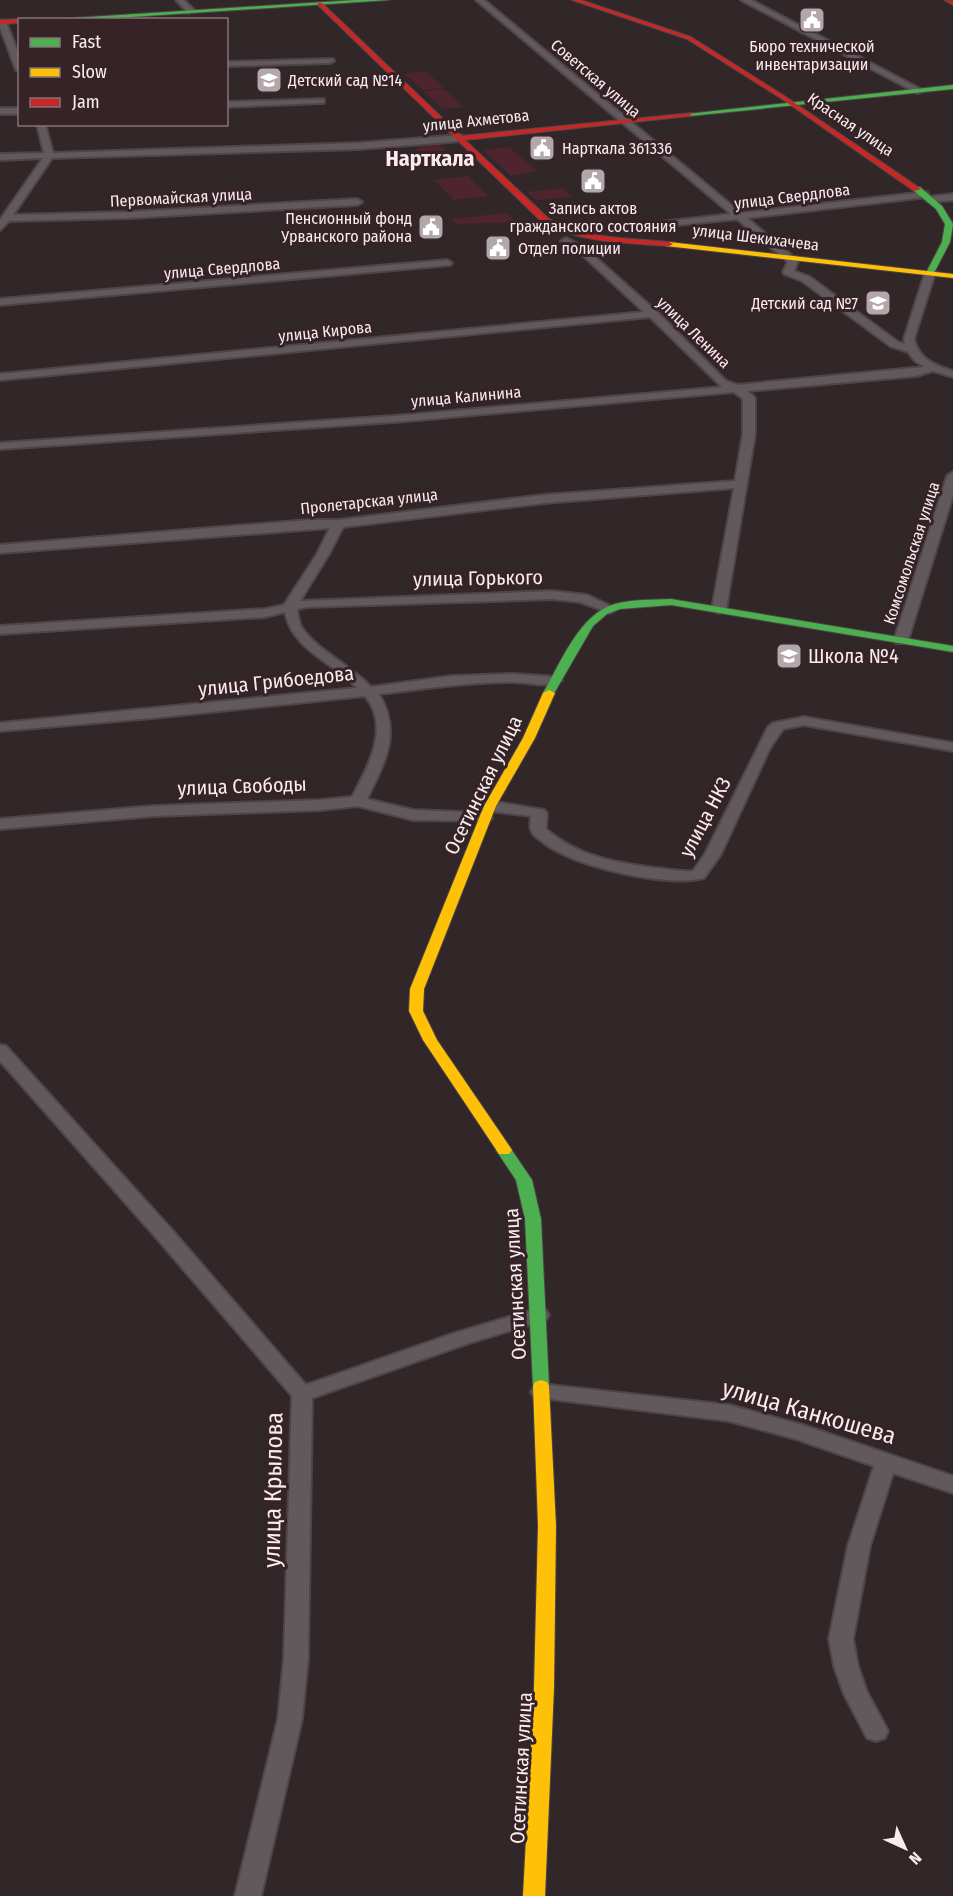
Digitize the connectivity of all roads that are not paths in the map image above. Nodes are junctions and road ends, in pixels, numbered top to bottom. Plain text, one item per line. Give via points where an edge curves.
1 (180, 0) edge
2 (386, 0) edge
3 (480, 0) edge
4 (575, 0) edge
5 (746, 0) edge
6 (947, 0) edge
7 (316, 2) edge
8 (953, 3) edge
9 (191, 11) junction
10 (77, 18) edge
11 (18, 21) edge
12 (1, 22) edge
13 (330, 61) dead end
14 (228, 64) edge
15 (18, 65) edge
16 (7, 68) dead end
17 (18, 68) edge
18 (953, 88) edge
19 (920, 91) junction
20 (321, 102) dead end
21 (793, 104) junction
22 (228, 105) edge
23 (0, 111) edge
24 (18, 111) edge
25 (624, 122) junction
26 (42, 126) edge
27 (461, 138) junction
28 (49, 156) junction
29 (0, 158) edge
30 (953, 196) edge
31 (928, 197) junction
32 (357, 202) dead end
33 (7, 218) junction
34 (739, 218) junction
35 (661, 225) dead end
36 (0, 228) edge
37 (566, 241) dead end
38 (785, 256) junction
39 (447, 263) dead end
40 (930, 273) junction
41 (953, 276) edge
42 (0, 302) edge
43 (653, 314) junction
44 (910, 349) junction
45 (933, 368) junction
46 (953, 374) edge
47 (0, 377) edge
48 (736, 389) junction
49 (0, 446) edge
50 (953, 476) edge
51 (741, 484) junction
52 (338, 524) junction
53 (0, 549) edge
54 (290, 606) junction
55 (609, 609) junction
56 (719, 609) junction
57 (0, 630) edge
58 (901, 640) junction
59 (953, 648) edge
60 (555, 680) junction
61 (369, 691) junction
62 (0, 727) edge
63 (953, 747) edge
64 (358, 801) junction
65 (487, 812) junction
66 (0, 824) edge
67 (0, 1050) edge
68 (539, 1315) junction
69 (541, 1392) junction
70 (302, 1394) junction
71 (886, 1462) junction
72 (953, 1485) edge
73 (876, 1731) dead end
74 (248, 1896) edge
75 (534, 1896) edge

1 - 9 street
2 - 7 street
3 - 25 street, Советская улица
4 - 21 street, Красная улица via 684,35
5 - 19 street
6 - 8 street
7 - 9 street
7 - 27 street
9 - 10 street
11 - 12 street
12 - 15 street
13 - 14 street
16 - 17 street
18 - 19 street, улица Ахметова
19 - 21 street, улица Ахметова
20 - 22 street
21 - 25 street, улица Ахметова
21 - 31 street, Красная улица
23 - 24 street
25 - 27 street, улица Ахметова
25 - 34 street, Советская улица
26 - 28 street
27 - 28 street, улица Ахметова via 370,146
27 - 38 street, улица Шекихачева via 557,228
28 - 29 street, улица Ахметова
28 - 33 street
30 - 31 street, улица Свердлова
31 - 34 street, улица Свердлова
31 - 40 street, Красная улица via 949,224 946,242
32 - 33 street, Первомайская улица
33 - 36 street
34 - 35 street, улица Свердлова
34 - 38 street, Советская улица
37 - 43 street, улица Ленина via 581,249
38 - 40 street, улица Шекихачева
38 - 44 street, Советская улица via 793,261 788,272 806,279 894,344
39 - 42 street, улица Свердлова
40 - 41 street, улица Шекихачева
40 - 44 street, Красная улица via 909,339
43 - 47 street, улица Кирова
43 - 48 street, улица Ленина via 722,382
44 - 45 street
45 - 46 street
45 - 48 street, улица Калинина
48 - 49 street, улица Калинина via 396,419
48 - 51 street, улица Ленина via 749,398 750,413
50 - 58 street, Комсомольская улица
51 - 52 street, Пролетарская улица via 555,498
51 - 56 street, улица Ленина
52 - 53 street, Пролетарская улица
52 - 54 street
54 - 55 street, улица Горького via 552,595 582,598
54 - 57 street, улица Горького via 271,612
54 - 61 street via 292,623 302,636
55 - 56 street via 650,602
55 - 60 street, Осетинская улица via 589,624
56 - 58 street
58 - 59 street
60 - 61 street, улица Грибоедова via 475,678
60 - 65 street, Осетинская улица via 529,738
61 - 62 street, улица Грибоедова
61 - 64 street via 378,702 384,741 381,759
63 - 65 street, улица НКЗ via 804,721 778,726 698,875 603,865 547,840 538,830 539,813
64 - 65 street, улица Свободы via 413,815
64 - 66 street, улица Свободы via 154,811
65 - 68 street, Осетинская улица via 422,975 416,1011 430,1040 524,1180 533,1219
67 - 70 street, улица Крылова
68 - 69 street, Осетинская улица
68 - 70 street
69 - 71 street, улица Канкошева via 729,1413
69 - 75 street, Осетинская улица via 547,1526
70 - 74 street, улица Крылова via 296,1658 291,1709
71 - 72 street, улица Канкошева
71 - 73 street via 859,1546 841,1639 856,1694

